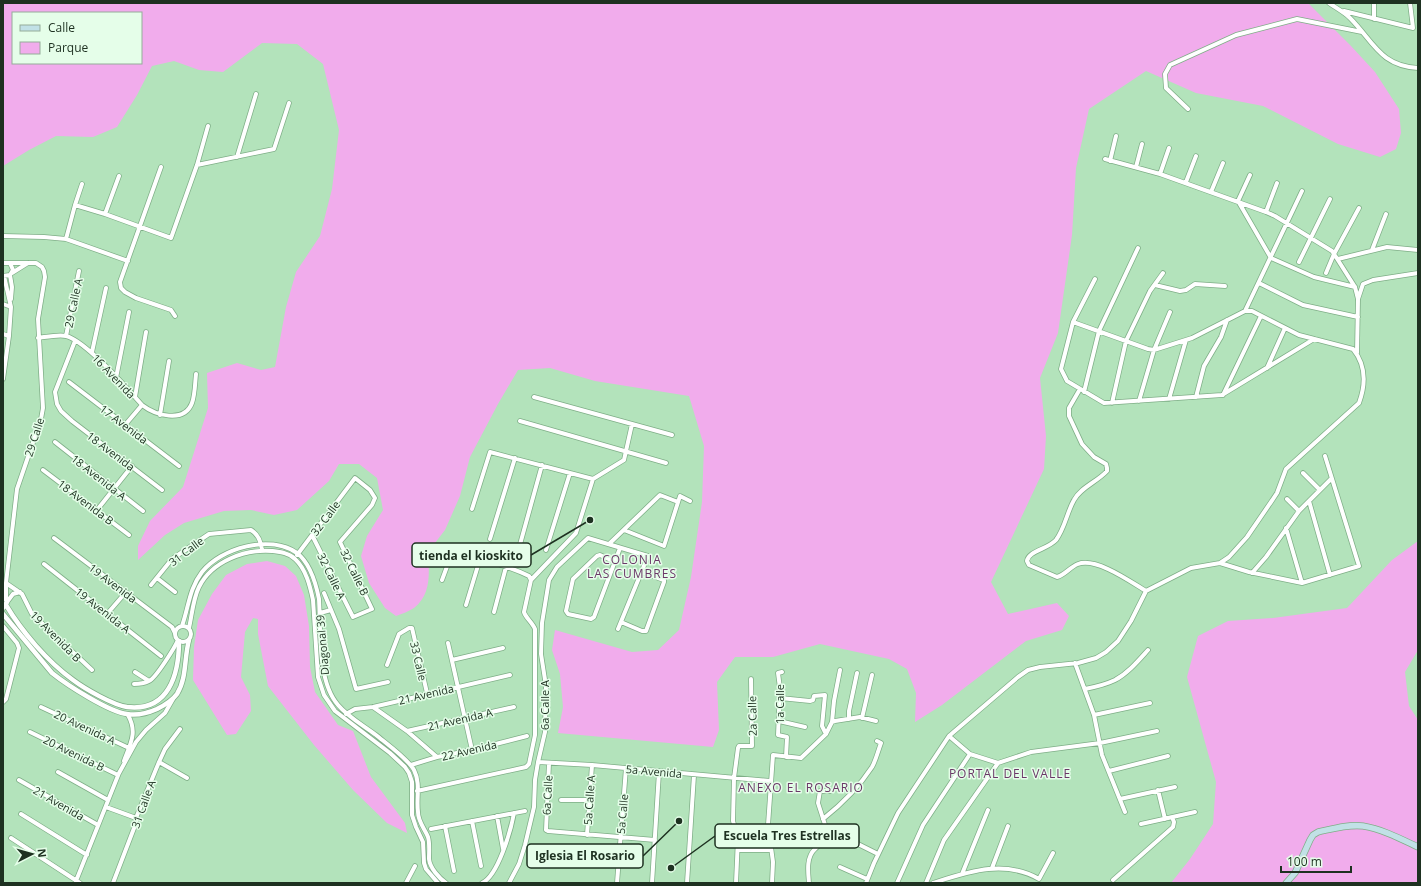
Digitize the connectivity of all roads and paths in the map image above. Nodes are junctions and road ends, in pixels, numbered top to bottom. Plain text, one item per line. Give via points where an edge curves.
1 (1329, 3) edge
2 (1374, 3) edge
3 (1410, 3) edge
4 (1338, 9) junction
5 (1374, 19) junction
6 (1362, 32) junction
7 (1418, 68) edge
8 (256, 94) dead end
9 (289, 103) dead end
10 (1188, 109) dead end
11 (208, 126) dead end
12 (1116, 136) dead end
13 (1142, 144) dead end
14 (1169, 148) dead end
15 (1196, 156) dead end
16 (237, 157) junction
17 (1105, 159) dead end
18 (1110, 161) junction
19 (1223, 163) dead end
20 (197, 165) junction
21 (160, 167) dead end
22 (1136, 167) junction
23 (1160, 174) junction
24 (1250, 175) dead end
25 (119, 176) dead end
26 (1186, 182) junction
27 (1277, 183) dead end
28 (82, 184) dead end
29 (1302, 191) dead end
30 (1211, 192) junction
31 (1330, 199) dead end
32 (1238, 201) junction
33 (75, 205) junction
34 (1359, 208) dead end
35 (1266, 212) junction
36 (105, 214) junction
37 (1386, 214) dead end
38 (1286, 223) junction
39 (139, 227) junction
40 (3, 236) edge
41 (66, 239) junction
42 (1310, 239) junction
43 (1138, 248) dead end
44 (1372, 250) junction
45 (1418, 250) edge
46 (1334, 254) junction
47 (1271, 258) junction
48 (1338, 259) junction
49 (128, 261) junction
50 (1299, 262) dead end
51 (3, 263) edge
52 (10, 263) junction
53 (28, 263) junction
54 (79, 271) dead end
55 (1163, 273) dead end
56 (1326, 273) dead end
57 (1418, 273) edge
58 (11, 274) junction
59 (4, 276) edge
60 (1095, 279) dead end
61 (1259, 283) junction
62 (1155, 285) junction
63 (1225, 286) dead end
64 (1356, 287) junction
65 (106, 288) dead end
66 (1358, 299) junction
67 (11, 301) junction
68 (3, 304) edge
69 (11, 306) junction
70 (1245, 311) junction
71 (129, 312) dead end
72 (1170, 312) dead end
73 (175, 316) dead end
74 (1261, 316) junction
75 (1358, 317) junction
76 (1227, 320) junction
77 (1073, 322) junction
78 (1285, 328) junction
79 (1099, 331) junction
80 (146, 332) dead end
81 (3, 334) edge
82 (9, 336) junction
83 (66, 336) junction
84 (38, 338) junction
85 (1314, 339) junction
86 (1186, 340) junction
87 (75, 341) junction
88 (1126, 341) junction
89 (1154, 350) junction
90 (92, 352) junction
91 (1357, 353) junction
92 (169, 361) dead end
93 (4, 363) edge
94 (1267, 368) junction
95 (196, 374) dead end
96 (3, 378) edge
97 (116, 378) junction
98 (69, 382) dead end
99 (1080, 389) junction
100 (1084, 392) junction
101 (1222, 396) junction
102 (135, 397) junction
103 (534, 397) dead end
104 (1196, 397) junction
105 (1169, 399) junction
106 (1139, 401) junction
107 (1112, 403) junction
108 (142, 405) junction
109 (160, 414) junction
110 (520, 421) dead end
111 (632, 424) junction
112 (125, 425) junction
113 (672, 435) dead end
114 (55, 442) dead end
115 (626, 452) junction
116 (1325, 456) dead end
117 (515, 458) junction
118 (666, 463) dead end
119 (132, 466) junction
120 (180, 466) dead end
121 (542, 466) junction
122 (43, 470) dead end
123 (570, 473) junction
124 (1303, 473) dead end
125 (1331, 478) junction
126 (593, 479) junction
127 (114, 488) junction
128 (162, 490) dead end
129 (1320, 490) junction
130 (375, 498) joint
131 (1287, 499) dead end
132 (690, 500) dead end
133 (1309, 501) junction
134 (678, 502) junction
135 (97, 510) junction
136 (472, 510) dead end
137 (143, 511) dead end
138 (1299, 511) junction
139 (1286, 528) junction
140 (624, 530) junction
141 (129, 535) dead end
142 (312, 535) junction
143 (54, 538) dead end
144 (490, 539) dead end
145 (261, 544) junction
146 (609, 544) junction
147 (518, 548) dead end
148 (620, 548) junction
149 (262, 550) junction
150 (546, 550) dead end
151 (298, 554) junction
152 (295, 559) junction
153 (480, 559) junction
154 (615, 562) junction
155 (1220, 563) junction
156 (44, 564) dead end
157 (506, 567) junction
158 (642, 572) junction
159 (1252, 572) junction
160 (1330, 575) junction
161 (157, 578) junction
162 (442, 580) dead end
163 (531, 580) junction
164 (6, 583) junction
165 (1302, 583) junction
166 (151, 585) dead end
167 (3, 589) edge
168 (1146, 591) junction
169 (20, 592) junction
170 (126, 592) junction
171 (175, 592) dead end
172 (324, 593) dead end
173 (5, 602) edge
174 (466, 606) dead end
175 (331, 610) junction
176 (494, 612) dead end
177 (320, 613) junction
178 (3, 614) edge
179 (107, 614) junction
180 (353, 617) joint
181 (621, 622) junction
182 (3, 626) edge
183 (172, 627) junction
184 (180, 627) junction
185 (189, 628) junction
186 (618, 629) dead end
187 (175, 633) junction
188 (178, 640) junction
189 (189, 640) junction
190 (448, 643) dead end
191 (502, 648) dead end
192 (1148, 650) dead end
193 (161, 656) dead end
194 (452, 660) junction
195 (1075, 663) junction
196 (387, 665) dead end
197 (92, 670) dead end
198 (840, 670) dead end
199 (135, 672) dead end
200 (782, 672) dead end
201 (857, 673) dead end
202 (872, 674) dead end
203 (510, 675) dead end
204 (751, 679) dead end
205 (149, 681) junction
206 (388, 682) dead end
207 (134, 684) dead end
208 (458, 686) junction
209 (1085, 690) junction
210 (427, 693) junction
211 (176, 695) junction
212 (780, 698) junction
213 (3, 702) edge
214 (1150, 703) dead end
215 (41, 707) dead end
216 (373, 707) junction
217 (514, 707) dead end
218 (347, 713) junction
219 (128, 715) junction
220 (1094, 715) junction
221 (464, 717) junction
222 (343, 718) junction
223 (862, 718) junction
224 (849, 719) junction
225 (779, 721) junction
226 (876, 721) dead end
227 (832, 722) junction
228 (805, 727) dead end
229 (180, 729) dead end
230 (407, 731) junction
231 (1157, 731) dead end
232 (30, 732) dead end
233 (826, 734) junction
234 (527, 736) dead end
235 (949, 736) junction
236 (877, 741) dead end
237 (1100, 743) junction
238 (129, 748) junction
239 (472, 750) junction
240 (970, 754) junction
241 (1168, 756) dead end
242 (437, 757) junction
243 (786, 757) junction
244 (159, 762) junction
245 (538, 762) junction
246 (549, 763) junction
247 (998, 763) junction
248 (411, 765) junction
249 (592, 765) junction
250 (626, 768) junction
251 (1109, 771) junction
252 (58, 772) dead end
253 (660, 772) junction
254 (118, 775) junction
255 (694, 775) junction
256 (188, 778) dead end
257 (734, 778) junction
258 (19, 780) dead end
259 (770, 781) junction
260 (1175, 787) dead end
261 (419, 790) junction
262 (1158, 790) junction
263 (413, 791) junction
264 (831, 791) dead end
265 (1120, 799) junction
266 (108, 800) junction
267 (561, 800) dead end
268 (588, 800) junction
269 (106, 807) junction
270 (988, 810) dead end
271 (525, 811) dead end
272 (1126, 812) dead end
273 (1195, 812) dead end
274 (514, 813) junction
275 (21, 814) dead end
276 (497, 816) junction
277 (1172, 817) junction
278 (136, 818) junction
279 (823, 819) junction
280 (1165, 819) junction
281 (472, 821) junction
282 (1141, 824) dead end
283 (98, 826) junction
284 (445, 826) junction
285 (1008, 826) dead end
286 (431, 829) dead end
287 (587, 835) junction
288 (11, 838) dead end
289 (620, 838) junction
290 (655, 840) junction
291 (856, 843) dead end
292 (1418, 847) edge
293 (503, 850) junction
294 (739, 850) junction
295 (771, 850) junction
296 (1053, 853) dead end
297 (878, 854) junction
298 (87, 855) junction
299 (415, 866) dead end
300 (481, 866) dead end
301 (840, 867) dead end
302 (992, 868) junction
303 (454, 871) dead end
304 (962, 874) junction
305 (1113, 880) dead end
306 (434, 881) edge
307 (866, 881) edge
308 (78, 882) edge
309 (112, 883) edge
310 (406, 883) edge
311 (438, 883) edge
312 (446, 883) edge
313 (484, 883) edge
314 (509, 883) edge
315 (617, 883) edge
316 (652, 883) edge
317 (687, 883) edge
318 (736, 883) edge
319 (772, 883) edge
320 (810, 883) edge
321 (897, 883) edge
322 (926, 883) edge
323 (933, 883) edge
324 (1286, 883) edge

1 - 4 street
2 - 5 street
3 - 5 street via 1413,28
4 - 5 street
4 - 6 street
6 - 7 street via 1380,54 1394,63
6 - 10 street via 1298,19 1236,35 1170,65 1165,74 1166,88
8 - 16 street
9 - 16 street via 274,149
11 - 20 street
12 - 18 street
13 - 22 street
14 - 23 street
15 - 26 street
16 - 20 street
17 - 18 street
18 - 22 street
19 - 30 street
20 - 39 street via 171,238
21 - 39 street
22 - 23 street
23 - 26 street
24 - 32 street
25 - 36 street
26 - 30 street
27 - 35 street
28 - 33 street
29 - 38 street
30 - 32 street
31 - 42 street
32 - 35 street
32 - 47 street
33 - 36 street
33 - 41 street
34 - 46 street
35 - 38 street
36 - 39 street
37 - 44 street
38 - 42 street
38 - 47 street
39 - 49 street
40 - 41 street
41 - 49 street
42 - 46 street
42 - 50 street
43 - 79 street
44 - 45 street via 1387,247
44 - 48 street
46 - 48 street
46 - 56 street
47 - 61 street
47 - 64 street via 1314,277
48 - 64 street
49 - 73 street via 120,282 121,288 136,298 171,310
51 - 52 street
52 - 53 street
52 - 58 street via 13,267
53 - 58 street
53 - 84 street, 29 Calle via 36,263 42,267 45,277 38,319
54 - 83 street, 29 Calle A
55 - 62 street
57 - 66 street via 1363,284
58 - 59 street
58 - 67 street
59 - 67 street
60 - 77 street
61 - 70 street
61 - 75 street via 1303,305
62 - 63 street via 1180,291 1195,284
62 - 88 street
64 - 66 street
65 - 90 street
66 - 75 street
67 - 69 street
68 - 69 street
69 - 82 street
70 - 74 street via 1252,311
70 - 76 street
71 - 97 street
72 - 89 street
74 - 78 street
74 - 101 street
75 - 91 street
76 - 86 street
76 - 104 street via 1221,337 1204,366
77 - 79 street
77 - 99 street via 1061,369 1067,381
78 - 85 street
78 - 94 street
79 - 88 street
79 - 100 street
80 - 102 street
81 - 82 street
82 - 93 street
83 - 84 street
83 - 87 street, 16 Avenida
84 - 164 street, 29 Calle via 43,408 17,489
85 - 91 street via 1348,347
85 - 94 street
86 - 89 street
86 - 105 street
87 - 90 street, 16 Avenida
87 - 119 street, 18 Avenida via 55,392 57,404 72,421
88 - 89 street
88 - 107 street
89 - 106 street
90 - 97 street, 16 Avenida
91 - 155 street via 1365,380 1359,403 1286,469 1277,492 1247,537
92 - 109 street
93 - 96 street
94 - 101 street
95 - 109 street, 16 Avenida via 192,402 188,409 175,415
97 - 102 street, 16 Avenida
98 - 112 street, 17 Avenida
99 - 100 street
99 - 168 street via 1069,408 1069,416 1082,444 1094,457 1106,464 1107,471 1074,499 1055,541 1030,555 1027,562 1057,577 1077,564 1088,562
100 - 107 street via 1102,403
101 - 104 street
102 - 108 street, 16 Avenida
103 - 111 street
104 - 105 street
105 - 106 street
106 - 107 street
108 - 109 street, 16 Avenida
108 - 112 street
110 - 115 street
111 - 113 street
111 - 115 street
112 - 120 street, 17 Avenida
114 - 127 street, 18 Avenida A
115 - 118 street
115 - 126 street via 624,460
116 - 125 street
117 - 121 street
117 - 136 street via 490,452
117 - 144 street
119 - 127 street
119 - 128 street, 18 Avenida
121 - 123 street
121 - 147 street
122 - 135 street, 18 Avenida B
123 - 126 street
123 - 150 street
124 - 129 street
125 - 129 street
125 - 160 street via 1359,566
126 - 163 street via 576,533
127 - 135 street
127 - 137 street, 18 Avenida A
129 - 133 street
130 - 142 street, 32 Calle via 370,490 355,478
130 - 180 street, 32 Calle B via 372,506 340,542 372,609
131 - 138 street
132 - 134 street via 680,496
133 - 138 street
133 - 160 street
134 - 140 street via 660,495
134 - 140 street via 664,546
135 - 141 street, 18 Avenida B
138 - 139 street
139 - 159 street via 1266,558
139 - 165 street
140 - 146 street
142 - 151 street, 32 Calle
142 - 180 street, 32 Calle A
143 - 170 street, 19 Avenida
145 - 149 street
145 - 151 street via 280,546
145 - 161 street, 31 Calle via 251,530 209,534 172,559
145 - 184 street via 238,548 216,559 203,570 194,583
146 - 148 street
146 - 245 street, 6a Calle A via 588,538 557,567 550,580 542,623 541,654 546,686 545,732
148 - 154 street
148 - 158 street via 648,556
149 - 152 street via 279,552
149 - 185 street via 230,559 209,574 195,597
151 - 152 street, 32 Calle
151 - 177 street, Diagonal 39 via 312,576
152 - 222 street, Diagonal 39 via 311,589 321,687 328,702
153 - 157 street
153 - 162 street via 452,553
153 - 174 street
154 - 154 street via 593,618 568,614 566,611 574,579 598,555
155 - 159 street
155 - 168 street via 1191,568
156 - 179 street, 19 Avenida A
157 - 163 street via 529,576
157 - 176 street
158 - 181 street
158 - 181 street via 664,580 646,631
159 - 165 street
160 - 165 street
161 - 166 street, 31 Calle
161 - 171 street
163 - 261 street via 524,612 535,629 535,736 529,764 526,767
164 - 167 street, 29 Calle
164 - 169 street, 19 Avenida B
164 - 173 street, 29 Calle
168 - 195 street via 1118,641 1096,658
169 - 173 street via 13,594
169 - 197 street, 19 Avenida B via 32,614
170 - 179 street
170 - 183 street, 19 Avenida
172 - 175 street
173 - 188 street via 11,614 34,643 58,668 88,690 126,707 152,704 162,698 170,688 176,672
175 - 177 street
175 - 206 street via 356,689
177 - 218 street, Diagonal 39 via 326,685 339,706
178 - 219 street via 52,673 72,688 117,712
179 - 193 street, 19 Avenida A
181 - 186 street
182 - 213 street via 17,643 19,652
183 - 184 street, 19 Avenida
183 - 187 street, 19 Avenida
184 - 185 street
184 - 187 street
185 - 189 street via 192,635
187 - 188 street
188 - 189 street
188 - 205 street
189 - 211 street via 181,686
190 - 194 street
191 - 194 street
192 - 209 street via 1116,680
194 - 208 street
195 - 209 street
195 - 235 street via 1028,670
196 - 210 street, 33 Calle via 399,634 412,628
198 - 227 street
199 - 205 street
200 - 212 street, 1a Calle via 778,673
201 - 224 street
202 - 223 street
203 - 208 street, 21 Avenida
204 - 257 street, 2a Calle via 752,746 739,746
205 - 207 street
208 - 210 street, 21 Avenida
208 - 221 street
209 - 220 street
210 - 216 street, 21 Avenida
211 - 219 street via 167,704 150,712
211 - 254 street via 165,713 136,742
212 - 225 street, 1a Calle
212 - 233 street via 810,701 814,696 825,695 822,726
214 - 220 street
215 - 238 street, 20 Avenida A
216 - 218 street, 21 Avenida via 355,709
216 - 230 street
217 - 221 street, 21 Avenida A
218 - 222 street
218 - 248 street, Diagonal 39
219 - 238 street via 133,728
220 - 237 street
221 - 230 street, 21 Avenida A
221 - 239 street
222 - 263 street, Diagonal 39 via 405,767 411,777
223 - 224 street
223 - 226 street
224 - 227 street
225 - 228 street
225 - 243 street, 1a Calle via 778,735 787,737
227 - 233 street
229 - 244 street, 31 Calle A
230 - 242 street
231 - 237 street
232 - 254 street, 20 Avenida B
233 - 243 street via 801,758
234 - 239 street, 22 Avenida
235 - 240 street
235 - 297 street via 898,813
236 - 279 street via 881,743 872,766 855,789
237 - 247 street via 1031,752
237 - 251 street
238 - 254 street
239 - 242 street, 22 Avenida
240 - 247 street
240 - 321 street via 923,825
241 - 251 street
242 - 248 street, 22 Avenida
243 - 259 street via 773,754
244 - 256 street
244 - 278 street, 31 Calle A
245 - 246 street, 5a Avenida
245 - 314 street, 6a Calle A via 534,807 525,845
246 - 249 street, 5a Avenida
246 - 287 street, 6a Calle via 546,830
247 - 322 street via 944,840
248 - 261 street, Diagonal 39
249 - 250 street, 5a Avenida
249 - 268 street, 5a Calle A
250 - 253 street, 5a Avenida
250 - 289 street, 5a Calle
251 - 265 street
252 - 266 street
253 - 255 street, 5a Avenida
253 - 290 street
254 - 266 street
255 - 257 street, 5a Avenida
255 - 317 street
257 - 259 street, 5a Avenida
257 - 294 street, 2a Calle via 733,820
258 - 283 street, 21 Avenida
259 - 295 street via 768,825
260 - 262 street
261 - 263 street
261 - 312 street, Diagonal 39 via 417,812 429,841 430,862
262 - 265 street
262 - 280 street
263 - 306 street, Diagonal 39 via 412,816 423,842 426,869
264 - 279 street via 820,791 818,803
265 - 272 street
266 - 269 street
267 - 268 street
268 - 287 street, 5a Calle A
269 - 278 street
269 - 283 street
270 - 304 street
271 - 274 street
273 - 277 street
274 - 276 street
274 - 293 street
275 - 298 street
276 - 281 street
276 - 293 street
277 - 280 street
277 - 305 street via 1173,827
278 - 309 street, 31 Calle A
279 - 320 street via 828,834 811,853 808,866
280 - 282 street
281 - 284 street
281 - 300 street
283 - 298 street
284 - 286 street
284 - 303 street
285 - 302 street
287 - 289 street
288 - 308 street
289 - 290 street
289 - 315 street, 5a Calle
290 - 316 street
291 - 297 street
292 - 324 main road via 1362,826 1318,832 1310,840 1295,874
293 - 313 street via 494,873
294 - 295 street
294 - 318 street, 2a Calle
295 - 319 street
296 - 302 street via 1039,880 1030,874
297 - 307 street
298 - 308 street
299 - 310 street
301 - 307 street
302 - 304 street
304 - 323 street
306 - 311 street, Diagonal 39

